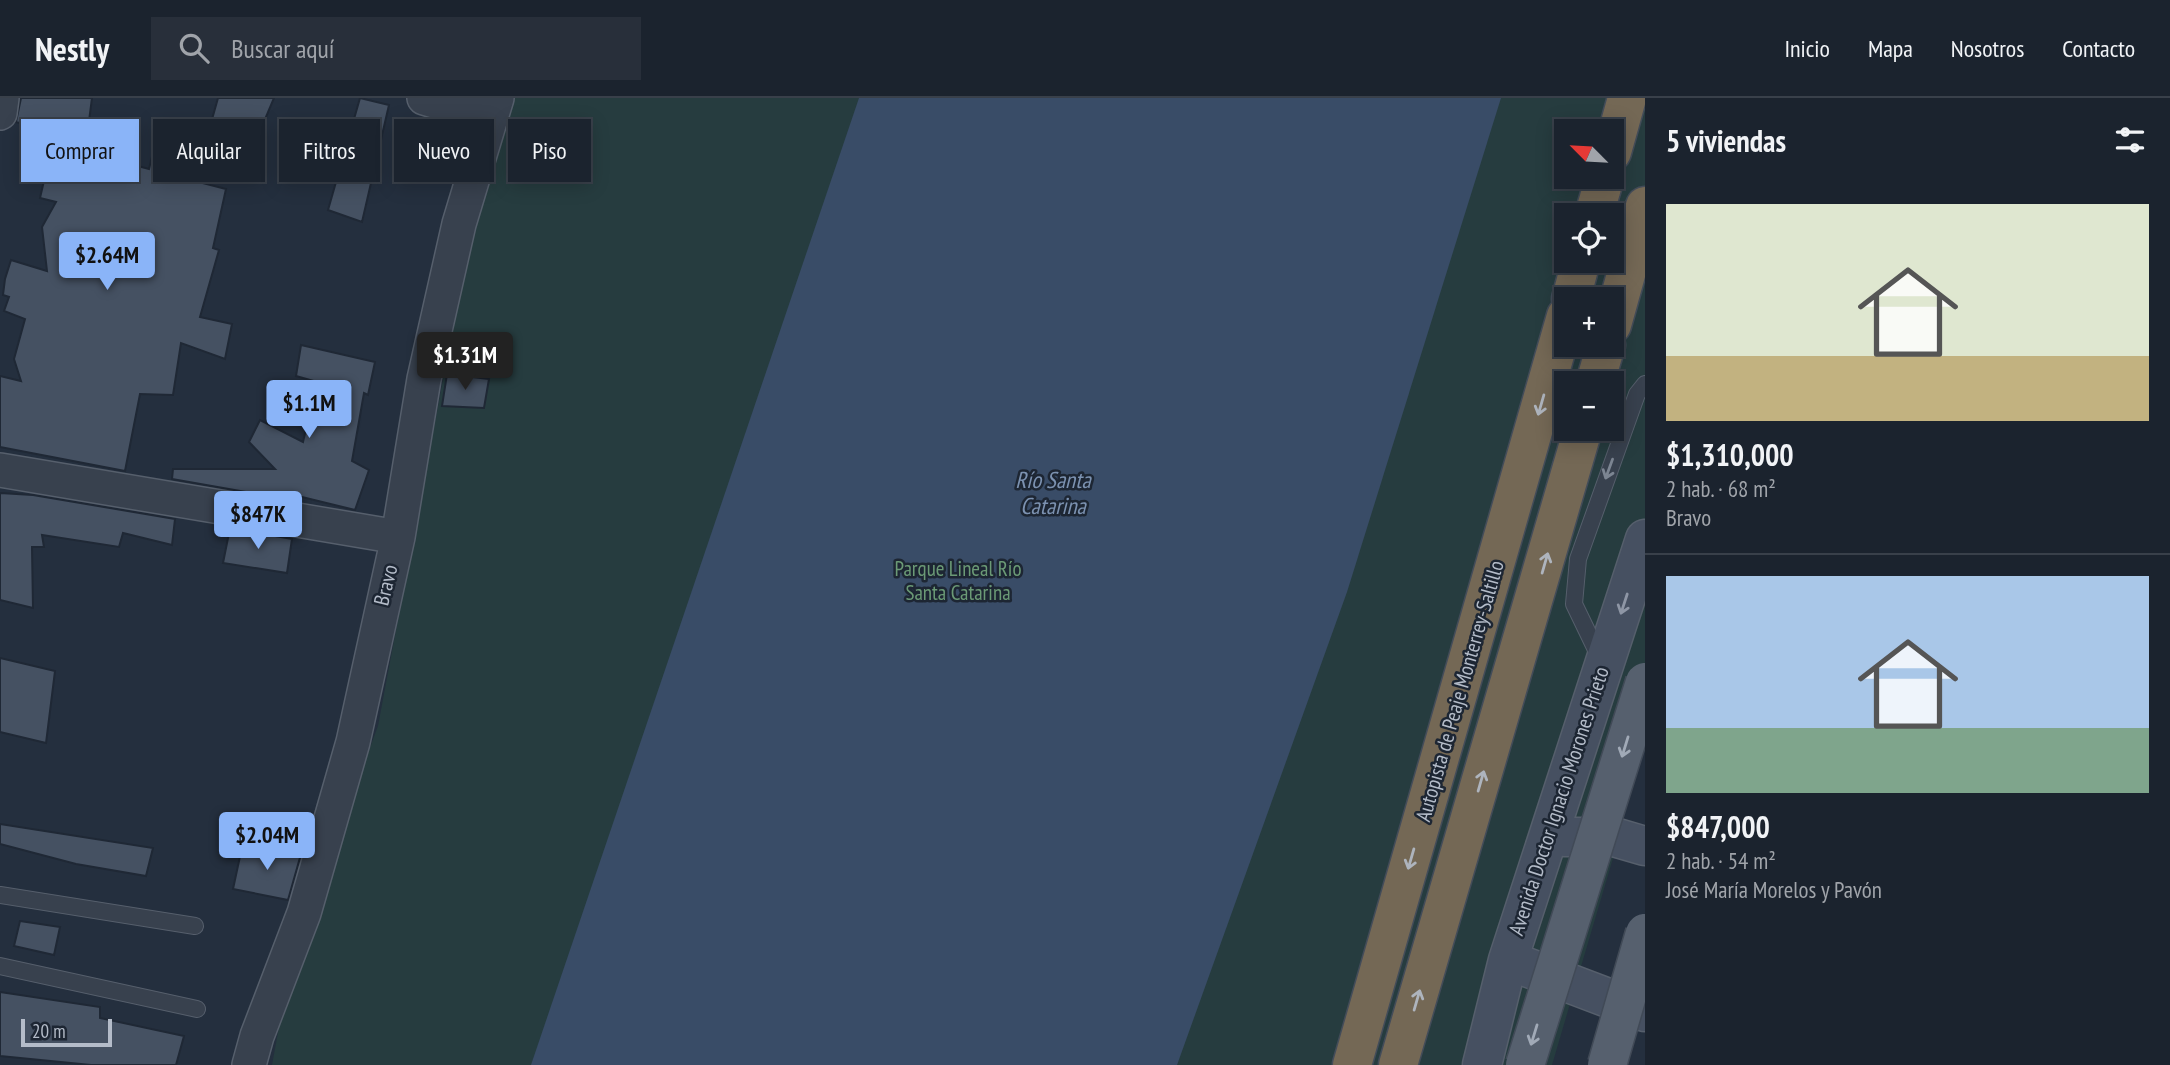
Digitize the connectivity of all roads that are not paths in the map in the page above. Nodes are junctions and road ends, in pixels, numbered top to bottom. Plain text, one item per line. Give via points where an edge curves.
1 (2, 98) edge
2 (425, 98) edge
3 (1627, 98) edge
4 (493, 108) edge
5 (0, 113) edge
6 (1621, 119) edge
7 (1645, 206) edge
8 (1623, 287) edge
9 (1554, 357) edge
10 (1645, 384) edge
11 (1580, 441) edge
12 (0, 470) edge
13 (398, 537) junction
14 (1645, 540) edge
15 (1601, 673) junction
16 (1645, 682) edge
17 (1645, 704) edge
18 (1548, 838) junction
19 (1645, 846) edge
20 (0, 895) edge
21 (195, 926) dead end
22 (1645, 933) edge
23 (1508, 960) junction
24 (0, 966) edge
25 (197, 1009) dead end
26 (1645, 1012) edge
27 (249, 1065) edge
28 (1352, 1065) edge
29 (1398, 1065) edge
30 (1482, 1065) edge
31 (1525, 1065) edge
32 (1607, 1065) edge

1 - 5 street
2 - 4 street
3 - 6 highway
4 - 13 street, Bravo via 459,224 424,379
7 - 8 highway
9 -> 28 highway, Autopista de Peaje Monterrey-Saltillo
10 -> 15 lane via 1637,394 1578,559 1574,604
29 -> 11 highway
12 - 13 street
13 - 27 street, Bravo via 353,743 304,913
14 -> 15 main road, Avenida Doctor Ignacio Morones Prieto
15 - 17 main road
15 - 18 main road, Avenida Doctor Ignacio Morones Prieto
16 -> 31 main road, bridge
18 - 19 main road via 1614,837
18 - 23 main road, Avenida Doctor Ignacio Morones Prieto
20 - 21 lane
22 - 32 main road, bridge
23 - 26 main road
23 - 30 main road, Avenida Doctor Ignacio Morones Prieto
24 - 25 lane

